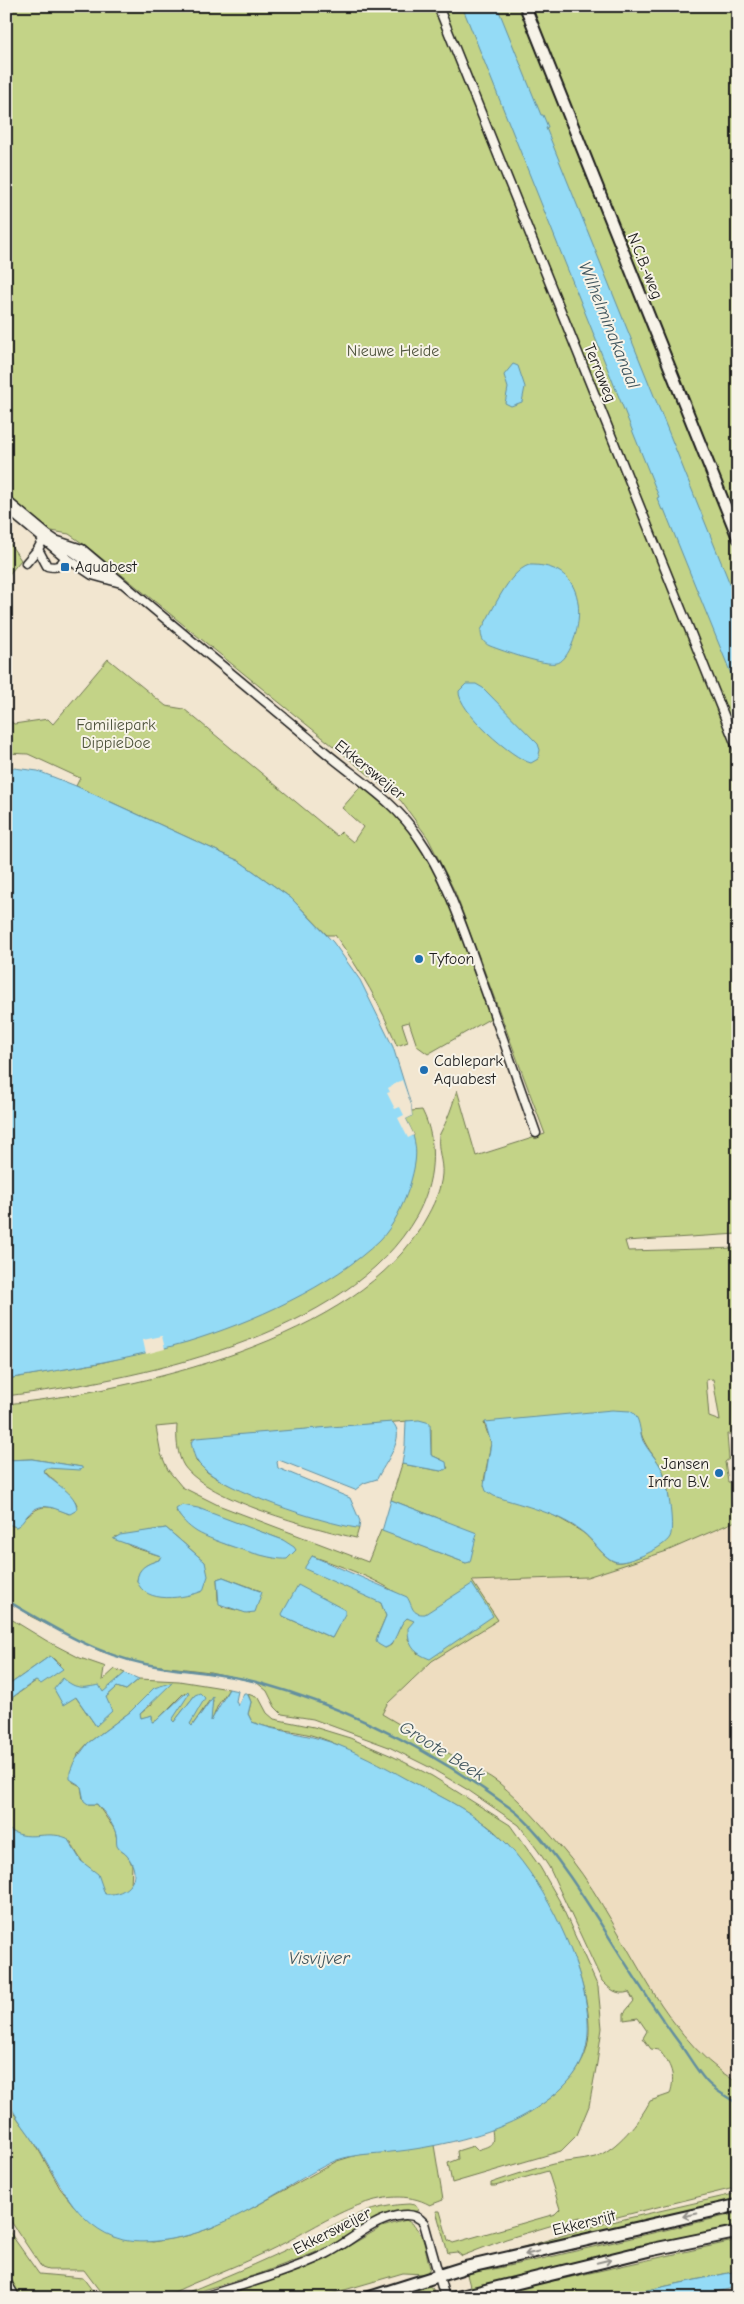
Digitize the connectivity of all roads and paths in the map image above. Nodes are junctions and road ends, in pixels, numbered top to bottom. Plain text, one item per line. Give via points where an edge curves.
1 (438, 6) edge
2 (525, 6) edge
3 (6, 500) edge
4 (6, 508) edge
5 (738, 538) edge
6 (43, 540) junction
7 (55, 540) junction
8 (64, 545) junction
9 (38, 549) junction
10 (65, 557) junction
11 (26, 563) dead end
12 (122, 583) junction
13 (738, 750) edge
14 (536, 1133) dead end
15 (738, 2205) edge
16 (738, 2232) edge
17 (439, 2275) junction
18 (6, 2282) edge
19 (16, 2298) edge
20 (200, 2298) edge
21 (368, 2298) edge
22 (445, 2298) edge
23 (454, 2298) edge

1 - 13 street, Terraweg
2 - 5 street, N.C.B.-weg
3 - 7 street, Ekkersweijer
4 - 6 street, Ekkersweijer
6 - 9 street
6 - 10 street, Ekkersweijer
7 - 8 street, Ekkersweijer
7 - 12 street, Ekkersweijer via 82,549
8 - 10 street
8 - 12 street, Ekkersweijer
9 - 10 street via 47,566 55,568
9 - 11 street
10 - 12 street, Ekkersweijer via 92,575
12 - 14 street, Ekkersweijer via 402,815 432,858 445,884
15 -> 17 main road, Ekkersrijt
23 -> 16 main road
17 - 20 street, Ekkersweijer via 424,2223 417,2216 407,2214 379,2222 324,2255
17 - 21 main road, Ekkersrijt
17 - 22 street
18 - 19 street

